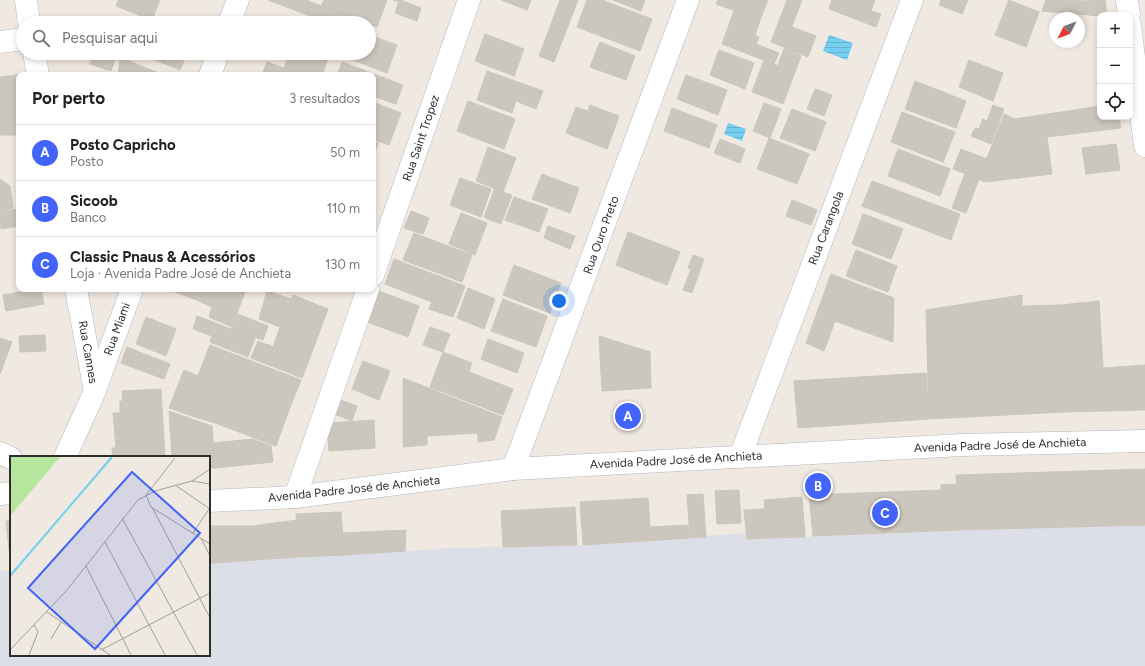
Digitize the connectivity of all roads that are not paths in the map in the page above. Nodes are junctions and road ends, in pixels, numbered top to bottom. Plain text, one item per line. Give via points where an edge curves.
1 (26, 0) edge
2 (238, 0) edge
3 (469, 0) edge
4 (688, 0) edge
5 (912, 0) edge
6 (1127, 0) edge
7 (1129, 12) edge
8 (28, 16) edge
9 (232, 16) edge
10 (16, 40) edge
11 (0, 42) edge
12 (1133, 48) edge
13 (35, 60) edge
14 (215, 60) edge
15 (37, 72) edge
16 (211, 72) edge
17 (1145, 146) edge
18 (376, 266) edge
19 (77, 292) edge
20 (131, 292) edge
21 (367, 292) edge
22 (95, 391) junction
23 (1145, 441) edge
24 (0, 453) edge
25 (65, 456) edge
26 (740, 457) junction
27 (10, 458) edge
28 (513, 469) junction
29 (296, 498) junction
30 (210, 501) edge

1 - 8 street
2 - 9 street
3 - 18 street, Rua Saint Tropez
4 - 28 street, Rua Ouro Preto
5 - 26 street, Rua Carangola
6 - 7 street
10 - 11 street
12 - 17 street
13 - 15 street
14 - 16 street
19 - 22 street, Rua Cannes
20 - 22 street, Rua Miami
21 - 29 street
22 - 25 street, Rua Cannes
23 - 26 street, Avenida Padre José de Anchieta via 962,445
24 - 27 street
26 - 28 street, Avenida Padre José de Anchieta
28 - 29 street, Avenida Padre José de Anchieta
29 - 30 street, Avenida Padre José de Anchieta

